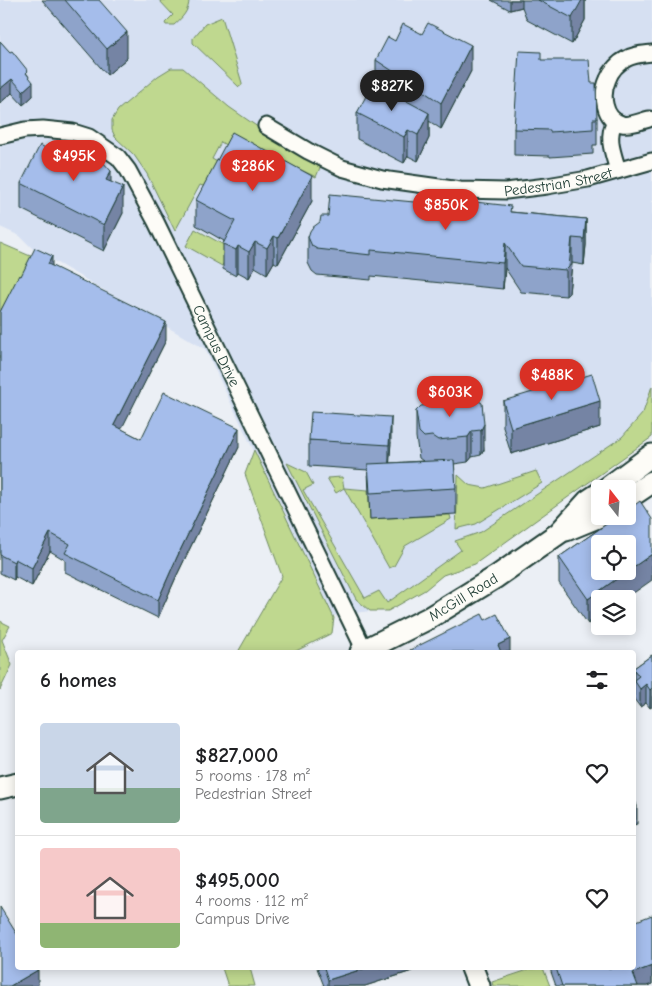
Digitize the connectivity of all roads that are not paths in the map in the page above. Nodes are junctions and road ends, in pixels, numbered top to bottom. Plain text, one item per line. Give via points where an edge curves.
1 (652, 53) edge
2 (649, 119) dead end
3 (615, 121) junction
4 (266, 126) dead end
5 (0, 136) edge
6 (652, 161) edge
7 (618, 170) junction
8 (652, 455) edge
9 (618, 480) edge
10 (652, 482) edge
11 (636, 493) edge
12 (591, 499) edge
13 (591, 520) edge
14 (559, 533) junction
15 (363, 650) edge
16 (368, 650) edge
17 (15, 785) edge
18 (0, 788) edge
19 (473, 970) edge
20 (478, 986) edge

1 - 3 street via 625,59 608,79 605,105
2 - 3 street via 628,125
3 - 7 street via 611,128 611,142
4 - 7 street, Pedestrian Street via 342,168 423,186 506,191 563,184
5 - 15 street, Campus Drive via 43,129 73,132 118,157 128,170
6 - 7 street, Pedestrian Street
8 - 9 main road
10 - 11 main road
12 - 14 main road, McGill Road
13 - 14 main road, McGill Road
14 - 16 main road, McGill Road via 496,577
17 - 18 main road
19 - 20 main road

